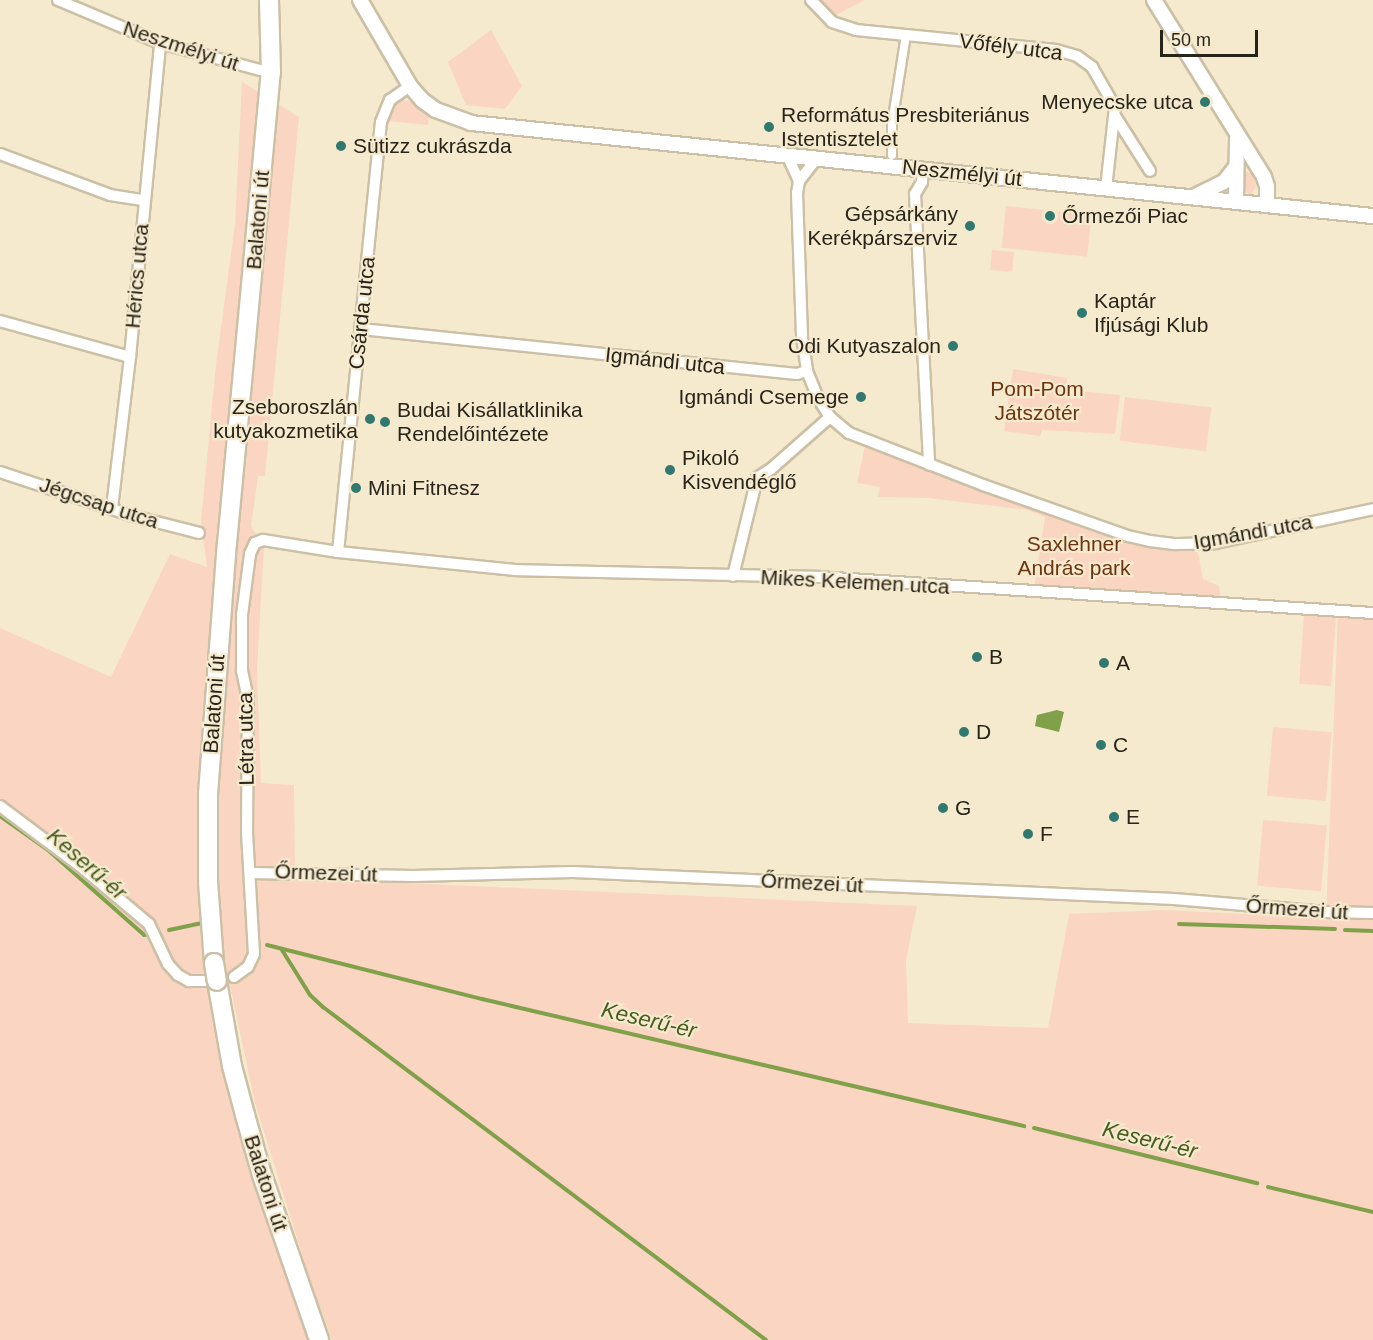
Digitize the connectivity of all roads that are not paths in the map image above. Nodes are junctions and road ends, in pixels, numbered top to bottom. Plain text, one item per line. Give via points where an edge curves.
1 (58, 0) edge
2 (90, 0) edge
3 (269, 0) edge
4 (279, 0) edge
5 (360, 0) edge
6 (811, 0) edge
7 (1154, 0) edge
8 (85, 12) junction
9 (906, 35) junction
10 (160, 43) junction
11 (272, 64) junction
12 (410, 86) junction
13 (1115, 116) junction
14 (1236, 136) junction
15 (0, 154) edge
16 (892, 154) dead end
17 (787, 155) junction
18 (817, 158) junction
19 (1235, 168) junction
20 (923, 170) junction
21 (1150, 171) dead end
22 (799, 181) junction
23 (1106, 188) junction
24 (1191, 198) junction
25 (143, 201) junction
26 (1236, 202) junction
27 (1266, 205) junction
28 (1373, 216) edge
29 (0, 321) edge
30 (360, 329) junction
31 (130, 357) junction
32 (807, 371) junction
33 (830, 417) junction
34 (929, 465) junction
35 (0, 472) edge
36 (112, 508) junction
37 (1373, 509) edge
38 (199, 533) dead end
39 (338, 552) junction
40 (733, 576) junction
41 (1373, 612) edge
42 (220, 629) junction
43 (242, 633) junction
44 (0, 806) edge
45 (251, 873) junction
46 (1373, 913) edge
47 (234, 977) dead end
48 (205, 981) dead end
49 (319, 1340) edge

1 - 8 street, Neszmélyi út
2 - 8 street
3 - 11 main road
4 - 11 main road
5 - 12 street, Neszmélyi út
6 - 9 street, Vőfély utca via 823,16 838,26
7 - 14 street
8 - 10 street, Neszmélyi út
9 - 13 street, Vőfély utca via 1077,56 1092,67 1112,99
9 - 16 street, Neszmélyi út via 892,124
10 - 11 street, Neszmélyi út
10 - 25 street, Hérics utca
11 - 42 main road, Balatoni út
12 - 17 street, Neszmélyi út via 436,110 471,123
12 - 30 street, Csárda utca via 390,100 381,122
13 - 21 street
13 - 23 street, Vőfély utca
14 - 19 street
14 - 27 street via 1264,177
15 - 25 street via 110,195
17 - 18 street, Neszmélyi út
17 - 22 street
18 - 20 street, Neszmélyi út
18 - 22 street
19 - 24 street via 1224,182
19 - 26 street
20 - 23 street, Neszmélyi út
20 - 34 street via 915,194
22 - 32 street via 802,338
23 - 24 street, Neszmélyi út
24 - 26 street, Neszmélyi út
25 - 31 street, Hérics utca
26 - 27 street, Neszmélyi út
27 - 28 street, Neszmélyi út
29 - 31 street
30 - 32 street, Igmándi utca via 784,373
30 - 39 street, Csárda utca
31 - 36 street, Hérics utca
32 - 33 street, Igmándi utca
33 - 34 street, Igmándi utca via 849,434
33 - 40 street via 757,478
34 - 37 street, Igmándi utca via 1128,536 1176,544 1215,543
35 - 36 street, Jégcsap utca
36 - 38 street, Jégcsap utca
39 - 40 street, Mikes Kelemen utca via 515,570
39 - 43 street, Létra utca via 263,540 255,543 250,554
40 - 41 street, Mikes Kelemen utca via 819,577
42 - 43 street
42 - 49 main road, Balatoni út, bridge via 207,845 214,963 232,1066 262,1175
43 - 45 street, Létra utca via 242,670 248,699 247,833
44 - 48 street via 149,924 168,964 178,975 189,981
45 - 46 street, Őrmezei út via 414,876 573,872 1174,899
45 - 47 street, Létra utca via 254,954 248,967

